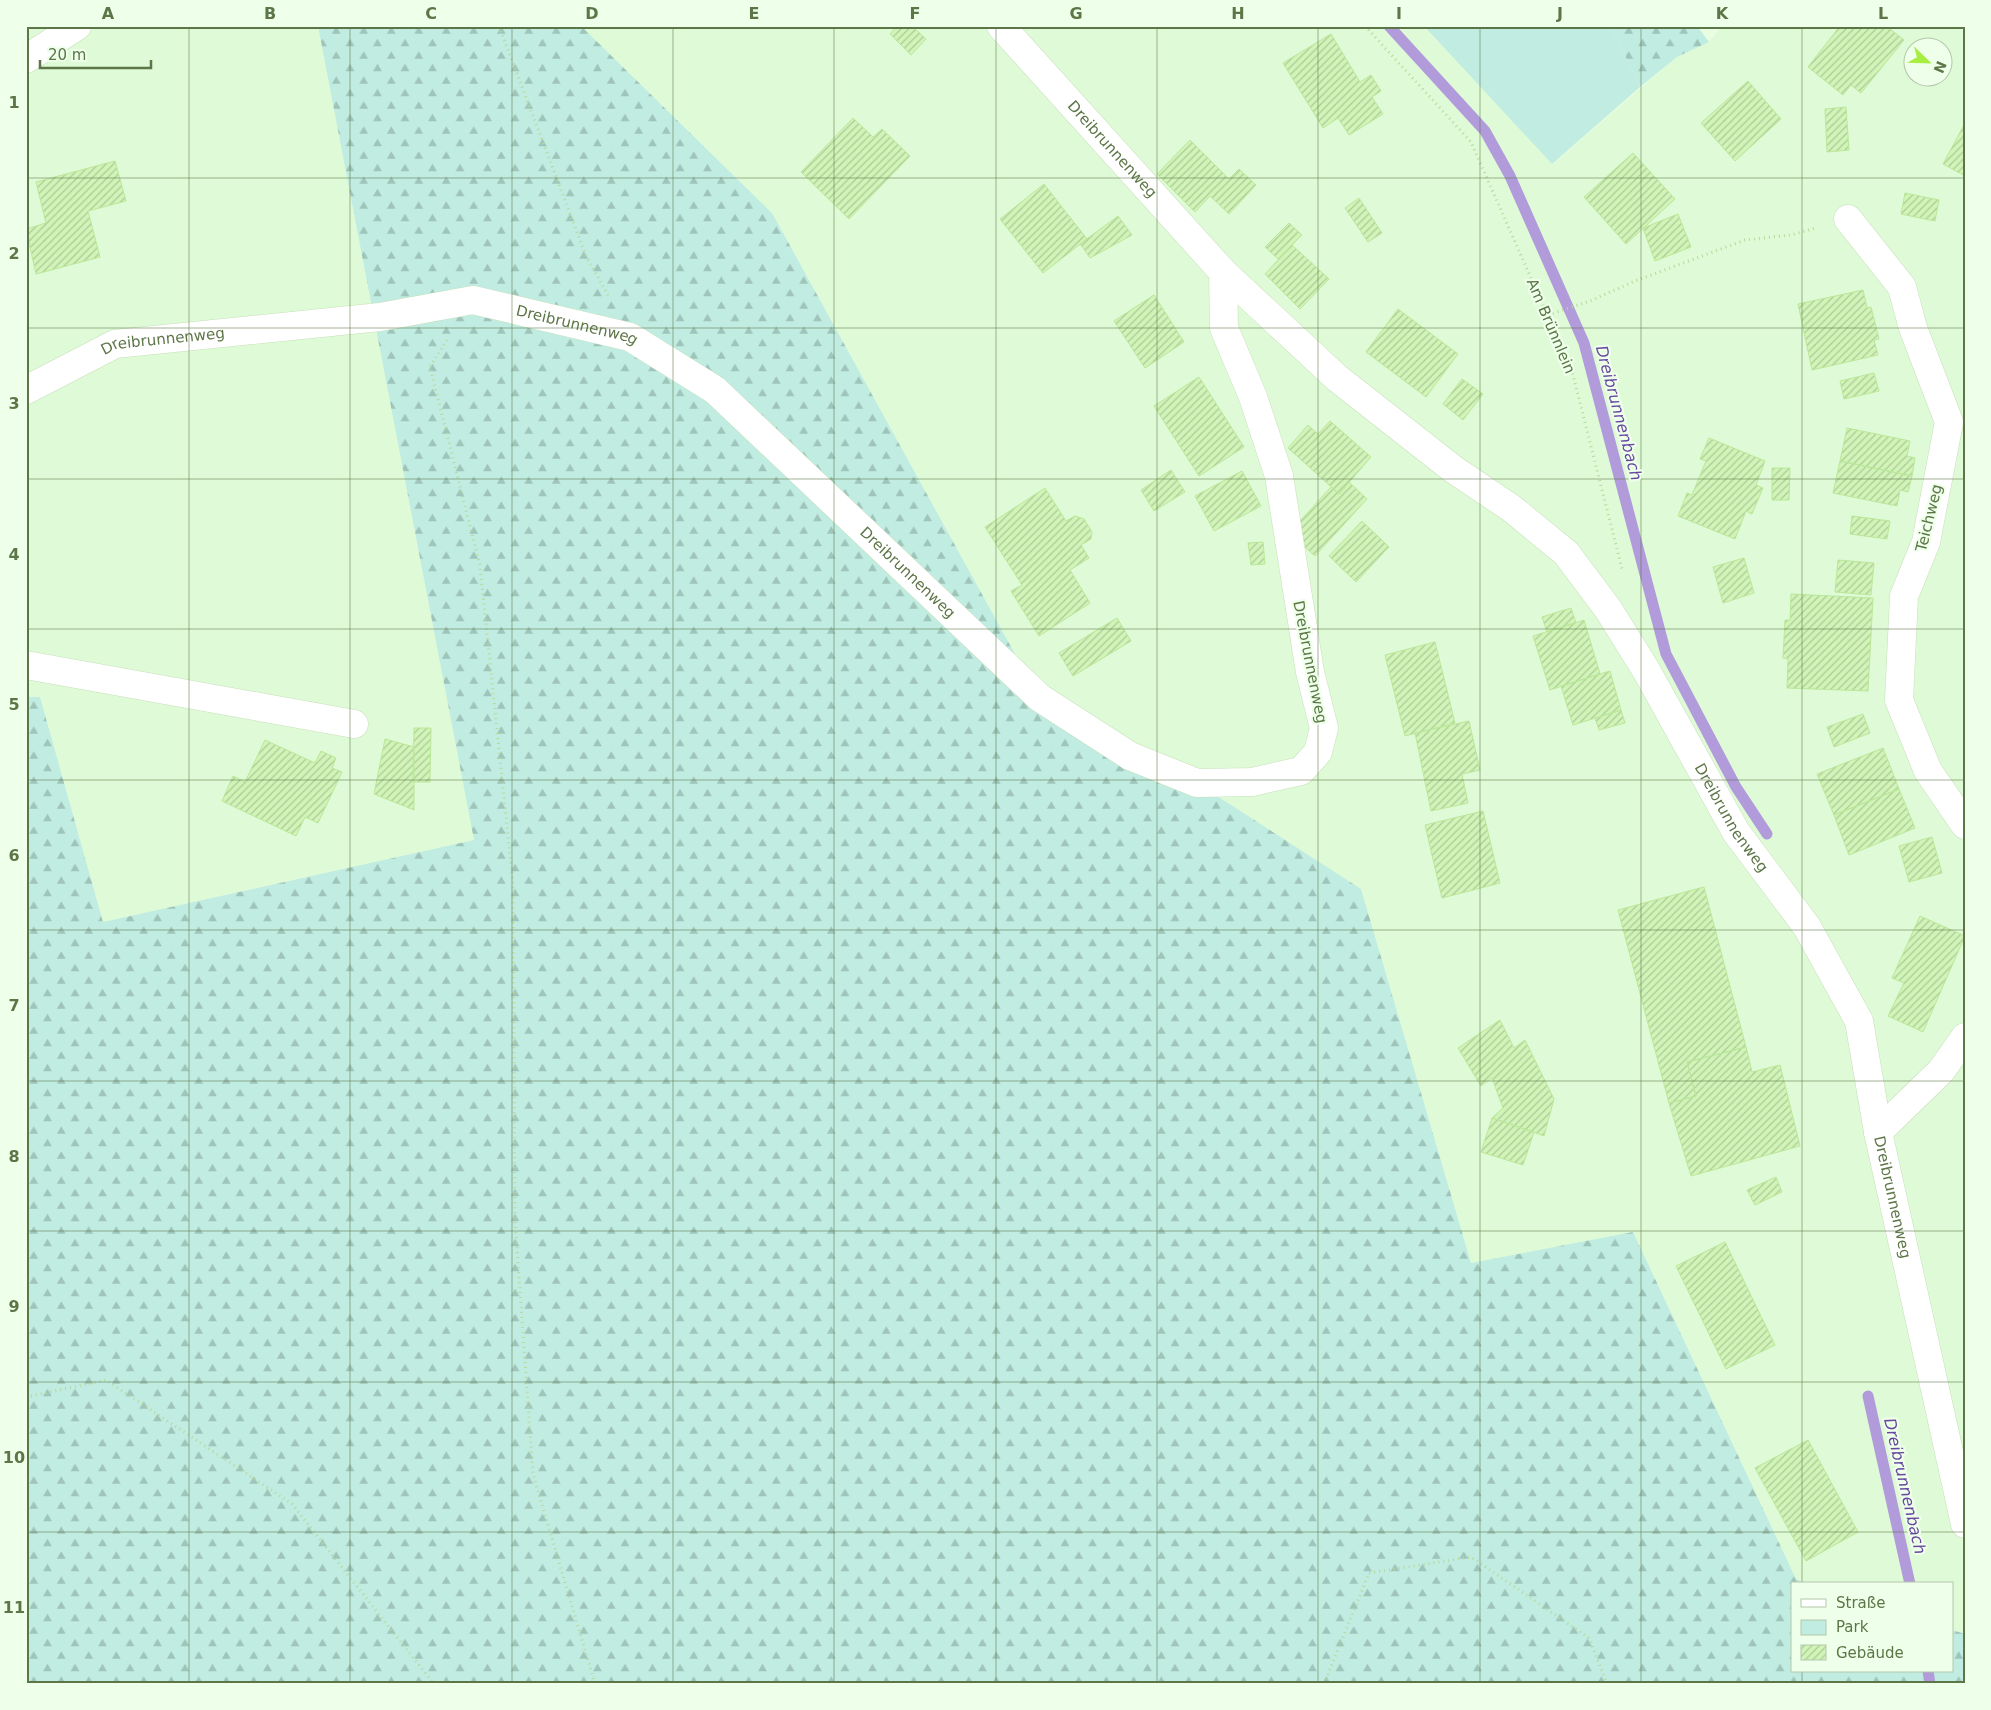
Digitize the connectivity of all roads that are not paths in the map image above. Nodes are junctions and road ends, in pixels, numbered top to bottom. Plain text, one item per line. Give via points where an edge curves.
1 (78, 26) edge
2 (1001, 26) edge
3 (26, 59) edge
4 (1848, 219) road end
5 (1223, 272) junction
6 (26, 390) edge
7 (26, 665) edge
8 (354, 724) dead end
9 (1965, 824) edge
10 (1965, 1037) edge
11 (1878, 1132) junction
12 (1965, 1524) edge

1 - 3 street
2 - 5 street, Dreibrunnenweg
4 - 9 street, Teichweg via 1902,287 1913,328 1949,422 1926,542 1904,596 1899,700 1928,771
5 - 6 street, Dreibrunnenweg via 1224,328 1253,397 1278,476 1310,672 1324,728 1318,752 1301,771 1252,782 1197,784 1130,756 1040,698 715,390 630,337 473,300 380,317 115,344
5 - 11 street, Dreibrunnenweg via 1337,378 1566,553 1608,609 1646,670 1736,832 1807,927 1859,1021
7 - 8 street
10 - 11 street via 1941,1071
11 - 12 street, Dreibrunnenweg

